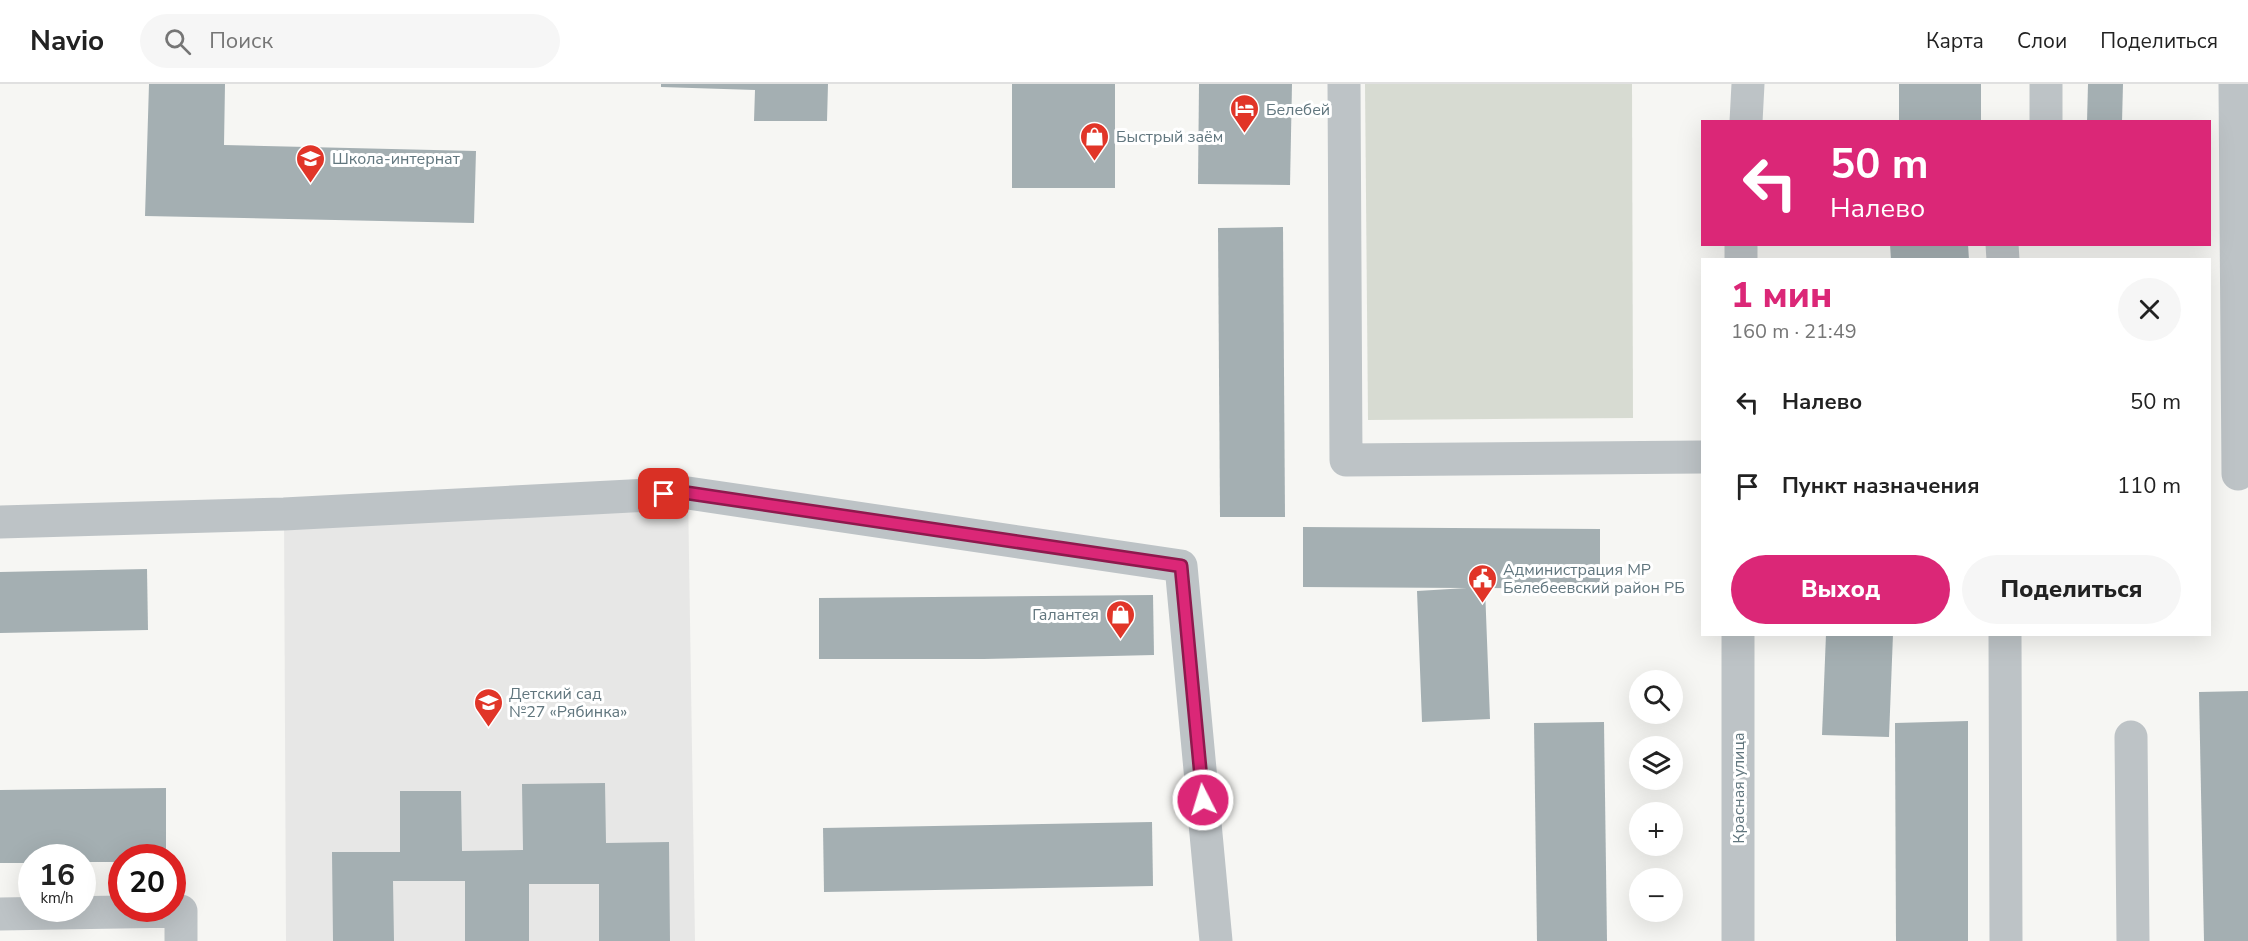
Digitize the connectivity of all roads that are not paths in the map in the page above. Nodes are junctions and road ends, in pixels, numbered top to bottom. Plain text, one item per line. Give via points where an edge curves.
1 (1344, 84) edge
2 (1748, 84) edge
3 (2046, 84) edge
4 (2235, 84) edge
5 (1746, 120) edge
6 (2046, 120) edge
7 (1701, 457) edge
8 (2238, 474) dead end
9 (0, 522) edge
10 (1738, 636) edge
11 (2005, 636) edge
12 (2131, 737) dead end
13 (0, 914) edge
14 (181, 941) edge
15 (1216, 941) edge
16 (1738, 941) edge
17 (2006, 941) edge
18 (2133, 941) edge

1 - 7 street via 1346,460
2 - 5 street
3 - 6 street
4 - 8 street
9 - 15 street via 284,514 688,493 1181,566
10 - 16 street, Красная улица
11 - 17 street
12 - 18 street
13 - 14 street via 181,910

